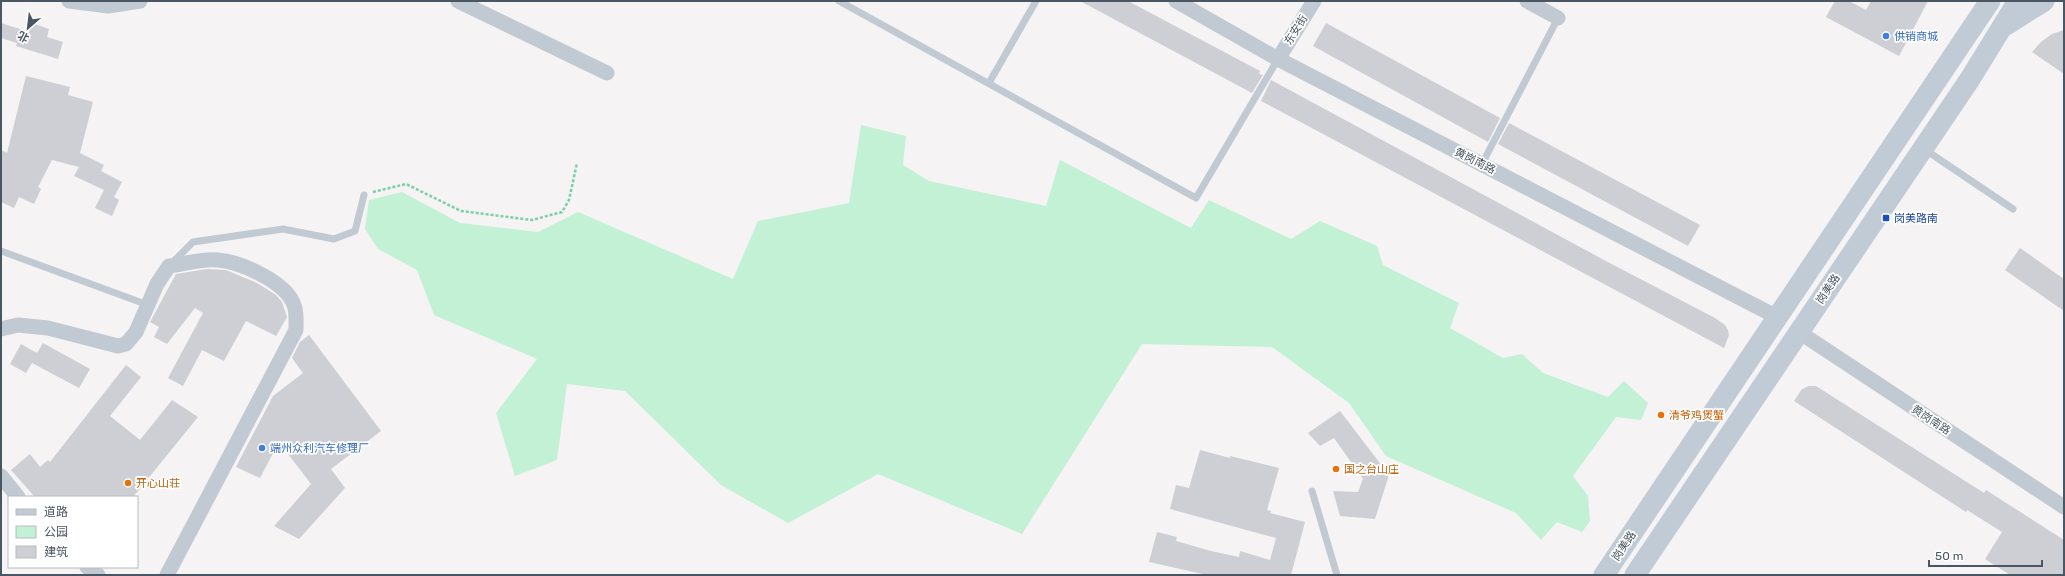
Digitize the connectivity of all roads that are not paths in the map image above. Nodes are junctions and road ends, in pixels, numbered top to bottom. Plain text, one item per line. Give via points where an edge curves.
1 (69, 1) edge
2 (140, 1) edge
3 (458, 1) edge
4 (839, 1) edge
5 (1036, 1) edge
6 (1176, 1) edge
7 (1314, 1) edge
8 (1527, 1) edge
9 (1990, 1) edge
10 (2018, 1) edge
11 (2044, 1) edge
12 (108, 4) edge
13 (1980, 9) edge
14 (1558, 18) joint
15 (2002, 28) junction
16 (1278, 59) junction
17 (1947, 64) junction
18 (607, 73) dead end
19 (1970, 79) junction
20 (989, 84) junction
21 (1923, 149) junction
22 (1482, 164) junction
23 (364, 194) road end
24 (2013, 209) dead end
25 (1, 251) edge
26 (169, 266) junction
27 (148, 304) junction
28 (1777, 317) junction
29 (1, 329) edge
30 (1799, 332) junction
31 (1, 476) edge
32 (1312, 491) dead end
33 (17, 496) edge
34 (2064, 507) edge
35 (88, 568) edge
36 (98, 575) edge
37 (167, 575) edge
38 (1337, 575) edge
39 (1604, 575) edge
40 (1634, 575) edge

1 - 12 street
2 - 12 street
3 - 18 street
4 - 20 lane
5 - 20 lane
6 - 16 street, 黄岗南路
7 - 16 street, 东安街
8 - 14 street
9 - 13 main road, 岗美路
10 - 15 main road, 岗美路
11 - 15 main road
13 - 17 main road, 岗美路
14 - 22 lane
15 - 19 main road, 岗美路
16 - 20 lane via 1196,198
16 - 22 street, 黄岗南路
17 - 19 main road
17 - 28 main road, 岗美路
19 - 21 main road, 岗美路
21 - 24 lane
21 - 30 main road, 岗美路
22 - 28 street, 黄岗南路
23 - 26 lane via 355,231 334,240 283,229 193,242 182,256
25 - 27 lane
26 - 27 street
26 - 37 street via 217,259 249,268 281,288 289,297 295,306 296,330
27 - 29 street via 136,332 126,344 118,346 48,328 18,325
28 - 39 main road, 岗美路
30 - 34 street, 黄岗南路
30 - 40 main road, 岗美路
31 - 33 street
32 - 38 lane
35 - 36 street

